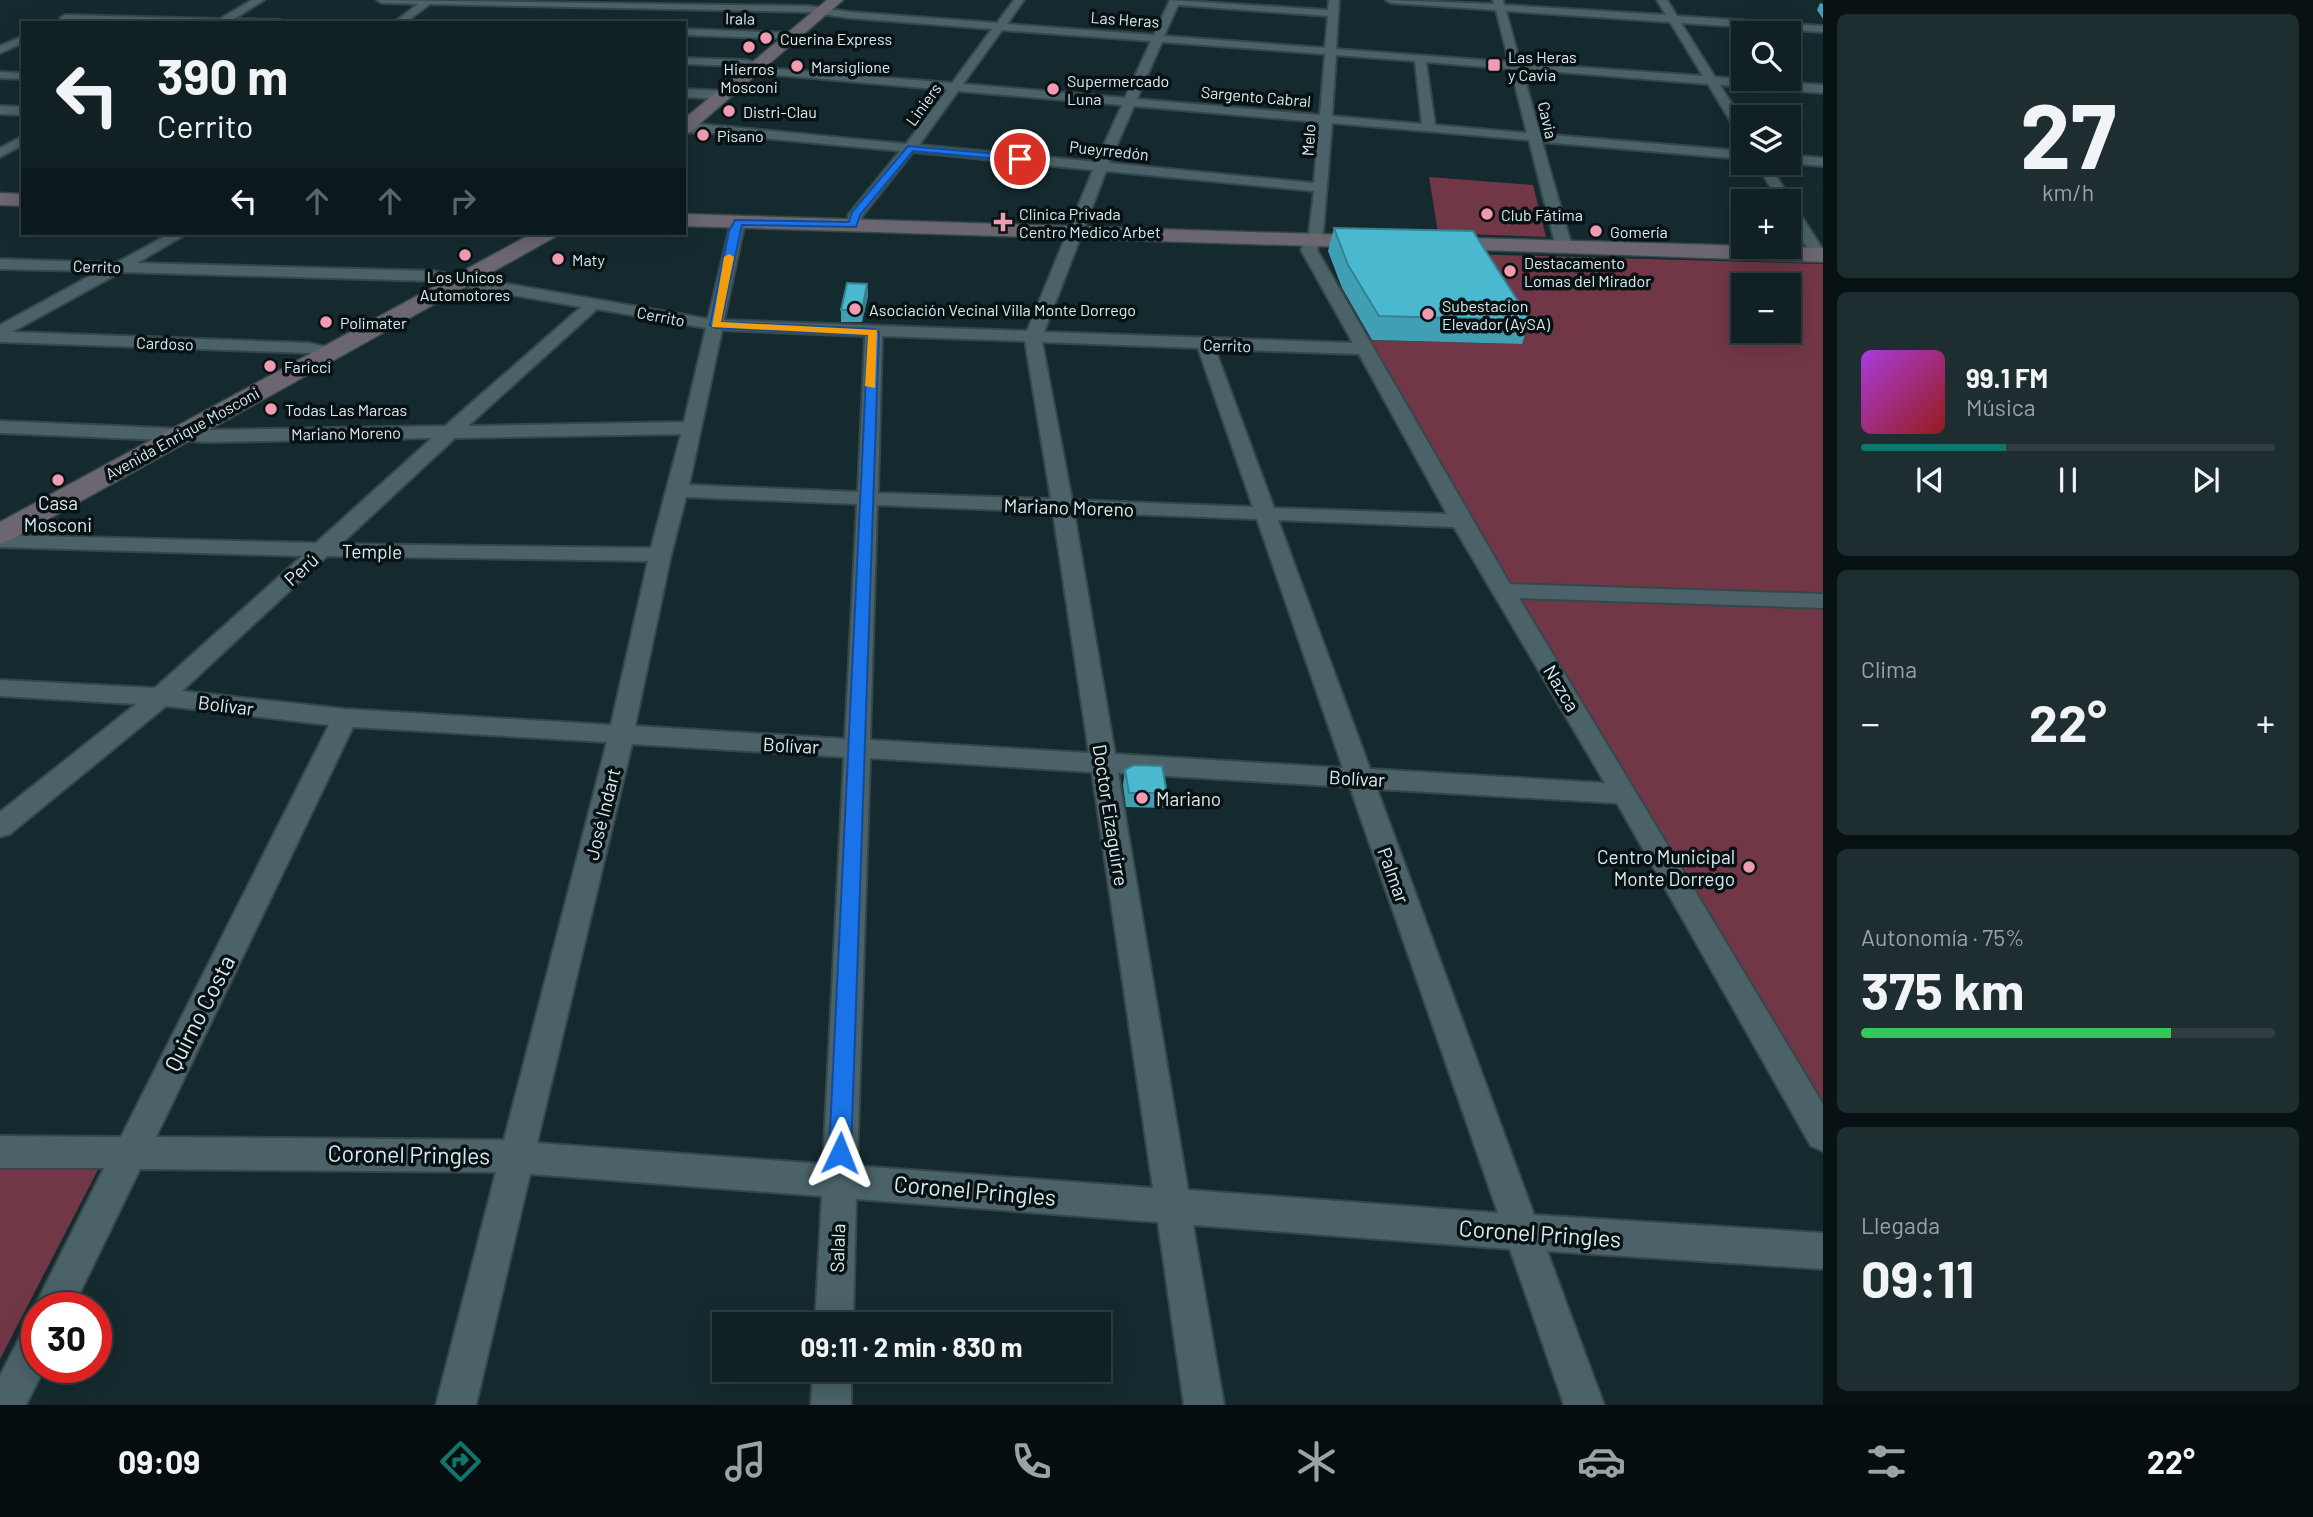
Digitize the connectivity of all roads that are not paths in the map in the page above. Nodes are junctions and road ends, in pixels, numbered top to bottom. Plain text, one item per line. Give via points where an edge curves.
1 (259, 0) edge
2 (382, 0) edge
3 (836, 0) edge
4 (1019, 0) edge
5 (1391, 0) edge
6 (1662, 0) edge
7 (428, 1) edge
8 (1174, 1) edge
9 (547, 2) edge
10 (1499, 4) edge
11 (88, 6) dead end
12 (661, 7) edge
13 (1334, 7) edge
14 (823, 12) junction
15 (535, 13) dead end
16 (60, 20) edge
17 (1673, 20) junction
18 (141, 21) edge
19 (224, 21) edge
20 (401, 21) edge
21 (1001, 26) junction
22 (1823, 29) edge
23 (686, 32) edge
24 (795, 36) junction
25 (1157, 37) junction
26 (11, 44) edge
27 (0, 50) edge
28 (1331, 51) junction
29 (1420, 58) junction
30 (686, 61) edge
31 (1517, 65) junction
32 (758, 66) junction
33 (0, 75) edge
34 (21, 76) edge
35 (1710, 80) junction
36 (954, 87) junction
37 (1823, 89) edge
38 (686, 93) edge
39 (724, 95) junction
40 (1130, 102) junction
41 (0, 110) edge
42 (21, 111) edge
43 (1731, 113) edge
44 (1326, 120) junction
45 (686, 126) edge
46 (686, 128) edge
47 (1429, 128) junction
48 (1533, 138) junction
49 (21, 141) edge
50 (911, 148) junction
51 (0, 153) edge
52 (1731, 154) edge
53 (1801, 160) edge
54 (1823, 162) edge
55 (1101, 166) junction
56 (1321, 188) junction
57 (0, 199) edge
58 (21, 200) edge
59 (686, 220) edge
60 (738, 222) junction
61 (853, 225) junction
62 (1801, 225) edge
63 (1077, 232) junction
64 (177, 235) edge
65 (544, 235) edge
66 (1313, 240) junction
67 (1564, 247) junction
68 (1821, 255) edge
69 (0, 264) edge
70 (118, 267) junction
71 (462, 280) junction
72 (595, 303) junction
73 (715, 325) junction
74 (874, 332) junction
75 (0, 335) edge
76 (1033, 338) junction
77 (1205, 344) junction
78 (1366, 349) junction
79 (329, 353) junction
80 (0, 427) edge
81 (691, 428) junction
82 (451, 431) junction
83 (179, 435) junction
84 (678, 491) junction
85 (865, 498) junction
86 (1063, 507) junction
87 (1265, 514) junction
88 (1461, 520) junction
89 (0, 534) edge
90 (0, 541) edge
91 (322, 550) junction
92 (660, 555) junction
93 (1504, 591) junction
94 (1823, 601) edge
95 (0, 688) edge
96 (161, 697) junction
97 (345, 718) junction
98 (621, 735) junction
99 (857, 748) junction
100 (1103, 763) junction
101 (1360, 778) junction
102 (1625, 794) junction
103 (0, 827) edge
104 (1823, 1135) edge
105 (0, 1152) edge
106 (129, 1153) junction
107 (518, 1157) junction
108 (839, 1180) junction
109 (1173, 1206) junction
110 (1521, 1232) junction
111 (1823, 1251) edge
112 (61, 1292) edge
113 (834, 1312) edge
114 (21, 1375) edge
115 (832, 1382) edge
116 (6, 1405) edge
117 (456, 1405) edge
118 (831, 1405) edge
119 (1204, 1405) edge
120 (1584, 1405) edge

1 - 19 street
2 - 7 street, Las Heras
3 - 14 main road
4 - 21 street, Liniers
5 - 10 street
6 - 17 street
7 - 9 street, Las Heras
7 - 20 street
8 - 13 street
8 - 25 street
9 - 12 street, Las Heras
9 - 15 street
10 - 17 street
10 - 31 street, Cavia
11 - 16 street
12 - 14 street, Las Heras
13 - 28 street, Melo
14 - 21 street, Las Heras
14 - 24 main road
16 - 18 street
17 - 22 street
17 - 35 street
21 - 25 street, Las Heras
21 - 36 street, Liniers
23 - 24 street, Irala
24 - 32 main road
25 - 28 street, Las Heras
25 - 40 street
26 - 27 street
28 - 29 street, Las Heras
28 - 44 street, Melo
29 - 31 street, Las Heras
29 - 47 street
30 - 32 street, Sargento Cabral
31 - 35 street, Las Heras
31 - 48 street, Cavia
32 - 36 street, Sargento Cabral via 777,72
32 - 39 main road
33 - 34 street
35 - 37 street, Las Heras
35 - 43 street
36 - 40 street, Sargento Cabral
36 - 50 street, Liniers
38 - 39 street
39 - 45 main road
40 - 44 street, Sargento Cabral
40 - 55 street
41 - 42 street
44 - 47 street, Sargento Cabral
44 - 56 street, Melo
46 - 50 street, Pueyrredón
47 - 48 street, Sargento Cabral
48 - 52 street, Sargento Cabral
48 - 67 street, Cavia
49 - 51 street
50 - 55 street, Pueyrredón
50 - 61 street, Liniers via 856,214
53 - 54 street
55 - 56 street, Pueyrredón
55 - 63 street
56 - 66 street, Melo
57 - 58 main road
59 - 60 main road
60 - 61 main road
60 - 73 street, José Indart
61 - 63 main road
62 - 68 street
63 - 66 main road
63 - 76 street
64 - 70 street
65 - 71 main road, Avenida Enrique Mosconi
66 - 67 main road
66 - 78 street, Nazca via 1310,250
67 - 68 main road
69 - 70 street, Cerrito
70 - 71 street, Cerrito
70 - 75 street
71 - 72 street, Cerrito
71 - 79 main road, Avenida Enrique Mosconi
72 - 73 street, Cerrito
72 - 82 street, Perú
73 - 74 street, Cerrito
73 - 81 street, José Indart
74 - 76 street, Cerrito
74 - 85 street, Salala
75 - 79 street, Cardoso via 309,348
76 - 77 street, Cerrito
76 - 86 street, Doctor Eizaguirre
77 - 78 street, Cerrito
77 - 87 street, Palmar
78 - 88 street, Nazca
79 - 83 main road, Avenida Enrique Mosconi
80 - 83 street, Mariano Moreno
81 - 82 street, Mariano Moreno
81 - 84 street, José Indart
82 - 83 street, Mariano Moreno
82 - 91 street, Perú
83 - 89 main road, Avenida Enrique Mosconi
84 - 85 street, Mariano Moreno
84 - 92 street, José Indart
85 - 86 street, Mariano Moreno
85 - 99 street, Salala
86 - 87 street, Mariano Moreno
86 - 100 street, Doctor Eizaguirre
87 - 88 street, Mariano Moreno
87 - 101 street, Palmar
88 - 93 street, Nazca
90 - 91 street, Temple
91 - 92 street, Temple
91 - 96 street, Perú
92 - 98 street, José Indart
93 - 94 street
93 - 102 street, Nazca
95 - 96 street, Bolívar
96 - 97 street, Bolívar
96 - 103 street, Perú
97 - 98 street, Bolívar
97 - 106 street, Quirno Costa
98 - 99 street, Bolívar
98 - 107 street, José Indart
99 - 100 street, Bolívar
99 - 108 street, Salala
100 - 101 street, Bolívar
100 - 109 street, Doctor Eizaguirre
101 - 102 street, Bolívar
101 - 110 street, Palmar
102 - 104 street, Nazca
105 - 106 street, Coronel Pringles
106 - 107 street, Coronel Pringles
106 - 112 street, Quirno Costa
107 - 108 street, Coronel Pringles
107 - 117 street, José Indart
108 - 109 street, Coronel Pringles
108 - 113 street, Salala
109 - 110 street, Coronel Pringles
109 - 119 street, Doctor Eizaguirre
110 - 111 street, Coronel Pringles
110 - 120 street, Palmar
114 - 116 street
115 - 118 street

